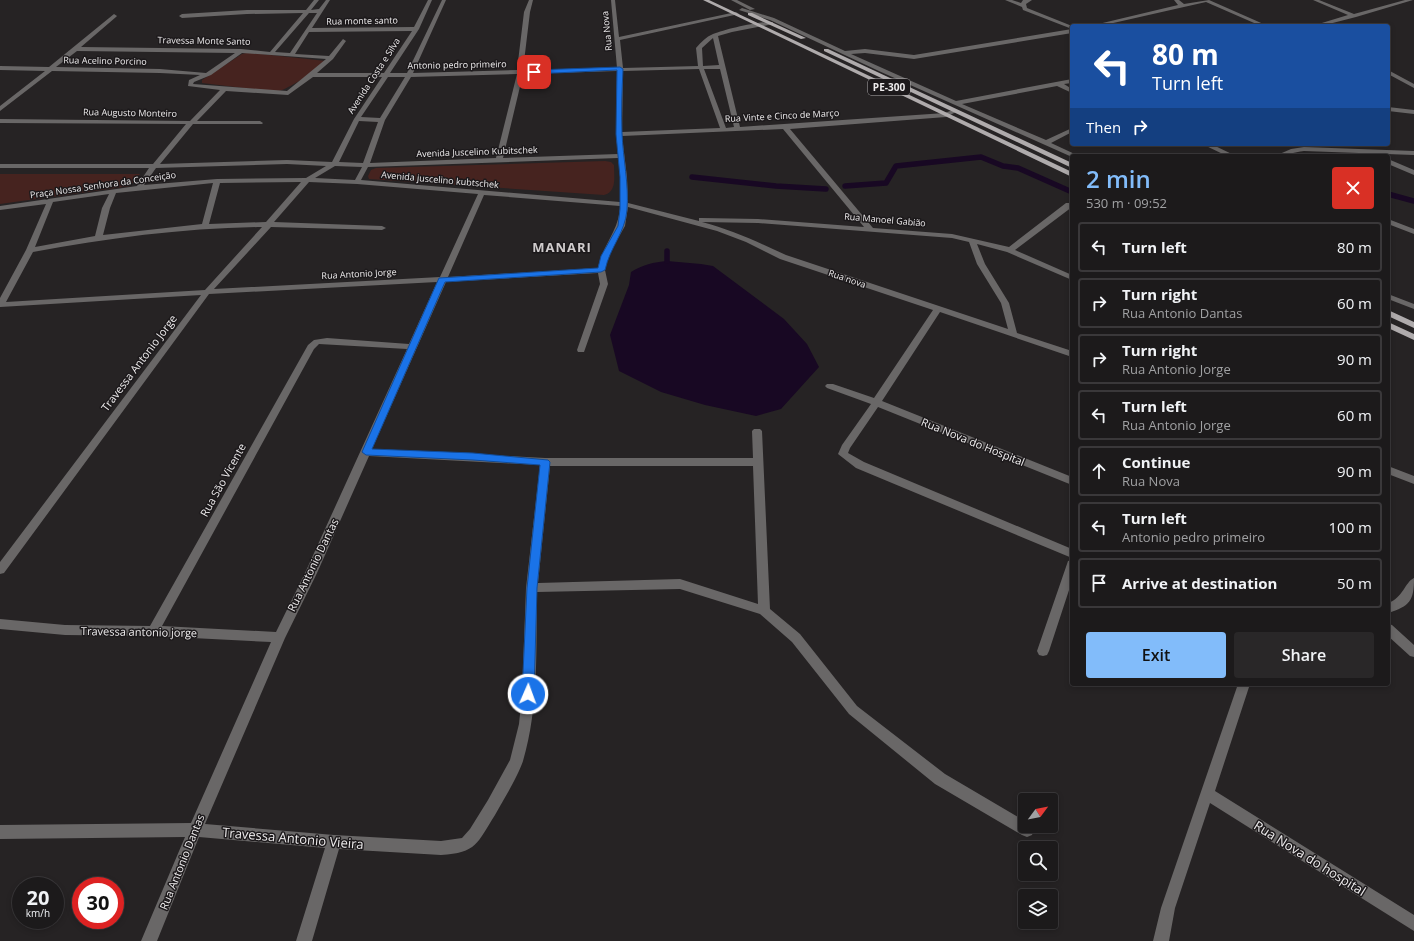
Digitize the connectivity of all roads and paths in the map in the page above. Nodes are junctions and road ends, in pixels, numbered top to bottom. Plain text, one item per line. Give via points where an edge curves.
1 (317, 0) edge
2 (328, 0) edge
3 (430, 0) edge
4 (444, 0) edge
5 (531, 0) edge
6 (613, 0) edge
7 (705, 0) edge
8 (720, 0) edge
9 (733, 0) edge
10 (1007, 0) edge
11 (1030, 0) edge
12 (1176, 0) edge
13 (1206, 0) edge
14 (1315, 0) edge
15 (1411, 0) edge
16 (1024, 6) junction
17 (1181, 6) junction
18 (320, 11) junction
19 (306, 12) junction
20 (736, 14) junction
21 (114, 16) dead end
22 (182, 16) dead end
23 (1354, 16) junction
24 (772, 21) junction
25 (1102, 24) edge
26 (1260, 24) edge
27 (1323, 24) edge
28 (760, 25) junction
29 (416, 29) junction
30 (1070, 29) edge
31 (308, 30) junction
32 (1070, 30) edge
33 (715, 35) junction
34 (618, 39) junction
35 (344, 41) dead end
36 (76, 49) junction
37 (241, 51) junction
38 (272, 52) junction
39 (844, 53) junction
40 (291, 55) junction
41 (331, 58) junction
42 (722, 67) junction
43 (0, 68) edge
44 (702, 68) junction
45 (50, 69) junction
46 (620, 69) junction
47 (520, 73) junction
48 (1390, 73) edge
49 (209, 74) junction
50 (312, 75) junction
51 (385, 75) junction
52 (409, 75) junction
53 (1070, 81) edge
54 (1059, 84) junction
55 (1414, 86) edge
56 (225, 89) junction
57 (1070, 89) edge
58 (957, 103) junction
59 (944, 105) junction
60 (0, 109) edge
61 (1390, 109) edge
62 (955, 111) junction
63 (1414, 112) edge
64 (946, 115) junction
65 (357, 119) junction
66 (382, 120) junction
67 (0, 121) edge
68 (191, 122) junction
69 (260, 124) dead end
70 (785, 127) junction
71 (723, 128) junction
72 (737, 128) junction
73 (1070, 131) edge
74 (619, 134) junction
75 (1046, 143) junction
76 (1210, 146) edge
77 (1359, 146) edge
78 (1367, 150) junction
79 (1414, 153) edge
80 (1071, 154) edge
81 (1228, 154) edge
82 (1283, 154) edge
83 (1374, 154) edge
84 (620, 156) junction
85 (499, 159) junction
86 (1390, 162) edge
87 (334, 163) junction
88 (366, 165) junction
89 (1070, 165) edge
90 (0, 166) edge
91 (153, 166) junction
92 (1414, 172) edge
93 (1070, 174) edge
94 (256, 180) joint
95 (307, 180) junction
96 (217, 181) junction
97 (357, 182) junction
98 (139, 188) junction
99 (114, 191) junction
100 (482, 192) junction
101 (50, 202) junction
102 (622, 204) junction
103 (1069, 205) dead end
104 (0, 208) edge
105 (688, 220) junction
106 (1390, 222) edge
107 (269, 224) junction
108 (205, 227) junction
109 (382, 228) dead end
110 (870, 229) junction
111 (1414, 232) edge
112 (98, 238) junction
113 (972, 240) junction
114 (30, 250) junction
115 (1010, 250) junction
116 (601, 270) junction
117 (1070, 277) edge
118 (442, 280) junction
119 (207, 292) junction
120 (1390, 297) edge
121 (0, 305) edge
122 (1414, 307) edge
123 (937, 310) junction
124 (1390, 314) edge
125 (1414, 325) edge
126 (1390, 326) edge
127 (1012, 335) junction
128 (1414, 337) edge
129 (413, 347) junction
130 (581, 350) dead end
131 (1070, 353) edge
132 (830, 386) dead end
133 (875, 402) junction
134 (757, 431) dead end
135 (366, 452) junction
136 (545, 462) junction
137 (757, 462) junction
138 (1390, 471) edge
139 (1070, 480) edge
140 (1414, 480) edge
141 (1070, 553) edge
142 (0, 570) edge
143 (1070, 570) edge
144 (1414, 583) edge
145 (532, 588) junction
146 (1390, 607) edge
147 (764, 611) junction
148 (0, 624) edge
149 (1390, 630) edge
150 (153, 631) junction
151 (279, 637) junction
152 (1043, 651) dead end
153 (1414, 652) edge
154 (1243, 686) edge
155 (1206, 793) junction
156 (1018, 825) edge
157 (195, 830) junction
158 (0, 832) edge
159 (334, 842) junction
160 (1414, 924) edge
161 (149, 941) edge
162 (304, 941) edge
163 (1160, 941) edge

1 - 19 street
2 - 18 street, Rua monte santo
3 - 29 street, Avenida Costa e Silva
4 - 52 street
5 - 47 street
6 - 34 street, Rua Nova
7 - 20 main road, PE-300 / PE-300
8 - 24 main road, PE-300 / PE-300
9 - 24 street
10 - 16 street
11 - 16 street via 1025,1
12 - 17 street
13 - 17 street
13 - 26 street
14 - 23 street
15 - 23 street
16 - 30 street via 1025,9
17 - 25 street
18 - 19 street
18 - 31 street, Rua monte santo
19 - 22 street
19 - 38 street
20 - 28 main road, PE-300 / PE-300
20 - 34 street
21 - 36 street
23 - 27 street
24 - 28 street
24 - 39 street
24 - 59 main road, PE-300 / PE-300
28 - 33 street
28 - 64 main road, PE-300 / PE-300
29 - 31 street, Rua monte santo
29 - 51 street, Avenida Costa e Silva
31 - 40 street, Rua monte santo
32 - 39 street via 914,57 865,51
33 - 42 street
33 - 44 street via 704,40 699,48
34 - 46 street, Rua Nova
35 - 41 street
36 - 37 street, Travessa Monte Santo
36 - 45 street
37 - 38 street, Travessa Monte Santo
37 - 49 street
38 - 40 street, Travessa Monte Santo
39 - 58 street
40 - 41 street, Travessa Monte Santo
41 - 50 street
42 - 44 street, Antonio pedro primeiro
42 - 72 street
43 - 45 street, Rua Acelino Porcino
44 - 46 street, Antonio pedro primeiro
44 - 71 street
45 - 49 street, Rua Acelino Porcino
45 - 60 street
46 - 47 street, Antonio pedro primeiro
46 - 74 street, Rua Nova
47 - 52 street, Antonio pedro primeiro
47 - 85 street
48 - 55 street
49 - 56 street via 191,81 190,85
50 - 51 street, Antonio pedro primeiro
50 - 56 street via 288,93
51 - 52 street, Antonio pedro primeiro
51 - 65 street, Avenida Costa e Silva
52 - 66 street
53 - 54 street
54 - 57 street
54 - 58 street
56 - 68 street
58 - 59 street
58 - 75 street
59 - 62 main road, PE-300 / PE-300
61 - 63 street
62 - 64 street, Rua Vinte e Cinco de Março
62 - 89 main road, PE-300 / PE-300
64 - 70 street, Rua Vinte e Cinco de Março
64 - 93 main road, PE-300 / PE-300
65 - 66 street
65 - 87 street, Avenida Costa e Silva
66 - 88 street
67 - 68 street, Rua Augusto Monteiro
68 - 69 street, Rua Augusto Monteiro
68 - 91 street
70 - 72 street, Rua Vinte e Cinco de Março
70 - 110 street, Rua Vinte e Cinco de Março
71 - 72 street, Rua Vinte e Cinco de Março
71 - 74 street, Rua Vinte e Cinco de Março
73 - 75 street
74 - 84 street, Rua Nova
75 - 80 street
76 - 81 street
77 - 78 street
78 - 79 street
78 - 82 street via 1304,149
78 - 83 street
84 - 85 street, Avenida Juscelino Kubitschek
84 - 102 street via 624,177
85 - 88 street, Avenida Juscelino Kubitschek
86 - 92 street
87 - 88 street, Avenida Juscelino Kubitschek
87 - 91 street, Avenida Juscelino Kubitschek
87 - 95 street, Travessa Antonio Jorge
88 - 97 street
90 - 91 street, Avenida Juscelino Kubitschek
91 - 98 street
94 - 95 street, Avenida juscelino kubtschek
94 - 96 street, Praça Nossa Senhora da Conceição
95 - 97 street, Avenida juscelino kubtschek
95 - 107 street, Travessa Antonio Jorge
96 - 98 street, Praça Nossa Senhora da Conceição
96 - 108 street
97 - 100 street, Avenida juscelino kubtschek
98 - 99 street, Praça Nossa Senhora da Conceição
99 - 101 street, Praça Nossa Senhora da Conceição
99 - 112 street via 106,208
100 - 102 street, Avenida juscelino kubtschek
100 - 118 street, Rua Antonio Dantas
101 - 104 street, Praça Nossa Senhora da Conceição
101 - 114 street
102 - 105 street, Rua nova
102 - 116 street via 624,209 621,226 604,256
103 - 115 street
105 - 110 street, Rua Manoel Gabião via 758,220
105 - 123 street, Rua nova via 733,234 783,257
106 - 111 street
107 - 108 street
107 - 109 street
107 - 119 street, Travessa Antonio Jorge
108 - 112 street
110 - 113 street, Rua Manoel Gabião
112 - 114 street
113 - 115 street, Rua Manoel Gabião
113 - 127 street via 982,266 1003,298
114 - 121 street
115 - 117 street, Rua Manoel Gabião
116 - 118 street, Rua Antonio Jorge
116 - 130 street via 604,284
118 - 119 street, Rua Antonio Jorge
118 - 129 street, Rua Antonio Dantas
119 - 121 street, Rua Antonio Jorge
119 - 142 street, Travessa Antonio Jorge
120 - 122 street
123 - 127 street, Rua nova
123 - 133 street
124 - 125 main road
126 - 128 main road
127 - 131 street, Rua nova
129 - 135 street, Rua Antonio Dantas
129 - 150 street, Rua São Vicente via 327,341 317,342 308,351
132 - 133 street, Rua Nova do Hospital
133 - 139 street, Rua Nova do Hospital
133 - 141 street via 843,452 845,456 860,465
134 - 137 street
135 - 136 street
135 - 151 street, Rua Antonio Dantas
136 - 137 street
136 - 145 street
137 - 147 street
138 - 140 street
143 - 152 street
144 - 146 street via 1408,597
145 - 147 street via 680,584
145 - 159 street, Travessa Antonio Vieira via 525,724 516,762 485,820 466,844 456,847
147 - 156 street via 796,638 853,710 940,779
148 - 150 street, Travessa antonio jorge via 65,630
149 - 153 street
150 - 151 street, Travessa antonio jorge
151 - 157 street, Rua Antonio Dantas
154 - 155 street
155 - 160 street, Rua Nova do hospital
155 - 163 street via 1168,908
157 - 158 street, Travessa Antonio Vieira
157 - 159 street, Travessa Antonio Vieira
157 - 161 street, Rua Antonio Dantas
159 - 162 street

